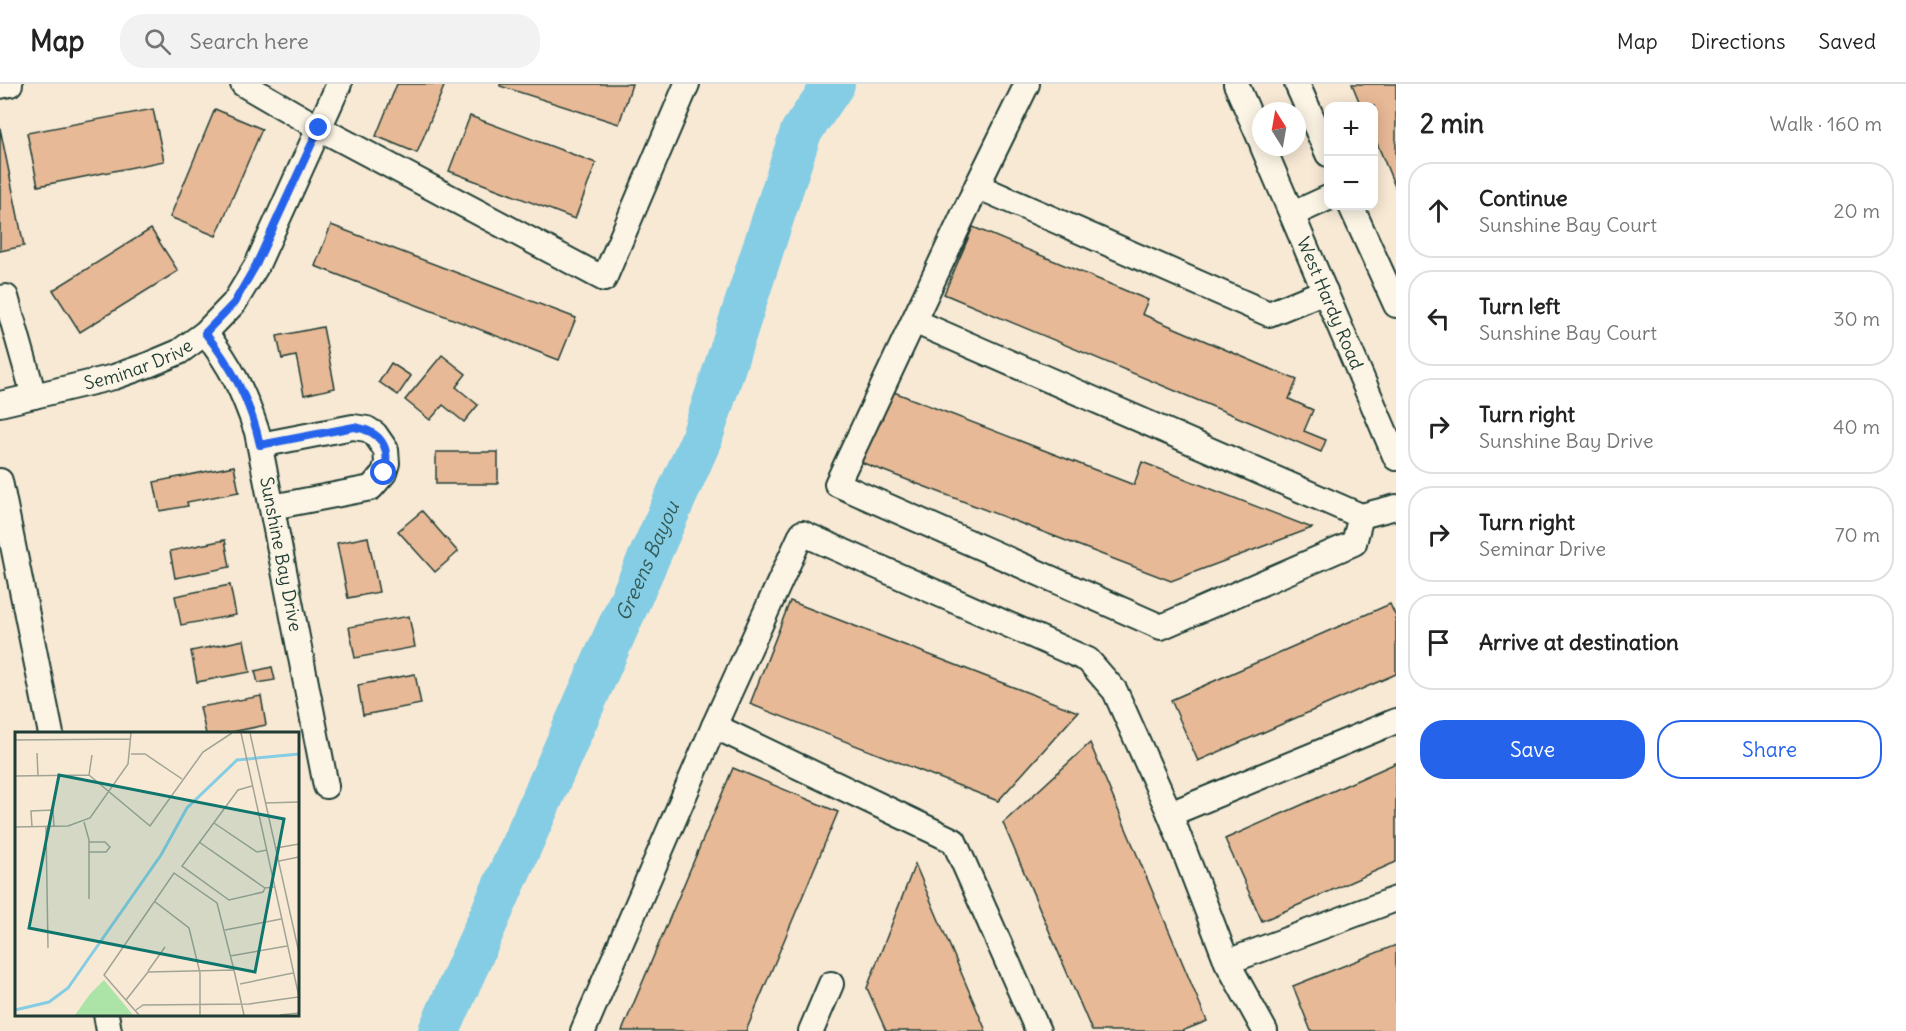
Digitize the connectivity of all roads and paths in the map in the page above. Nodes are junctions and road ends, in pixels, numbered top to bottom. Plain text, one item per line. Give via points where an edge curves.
1 (10, 84) edge
2 (243, 84) edge
3 (339, 84) edge
4 (687, 84) edge
5 (1027, 84) edge
6 (1236, 84) edge
7 (1297, 84) edge
8 (0, 86) edge
9 (1252, 120) edge
10 (319, 128) junction
11 (1324, 143) edge
12 (1267, 156) edge
13 (977, 186) junction
14 (1324, 200) edge
15 (1354, 210) edge
16 (1293, 214) junction
17 (1388, 265) edge
18 (1325, 291) junction
19 (0, 298) edge
20 (1396, 305) edge
21 (914, 321) junction
22 (205, 333) junction
23 (34, 396) junction
24 (0, 404) edge
25 (260, 445) junction
26 (1396, 458) edge
27 (0, 481) edge
28 (272, 507) junction
29 (1396, 507) edge
30 (1361, 516) junction
31 (1396, 721) edge
32 (714, 726) junction
33 (51, 732) edge
34 (326, 786) dead end
35 (1170, 814) junction
36 (1396, 899) edge
37 (1227, 962) junction
38 (831, 984) dead end
39 (106, 1016) edge
40 (109, 1031) edge
41 (583, 1031) edge
42 (811, 1031) edge
43 (1038, 1031) edge
44 (1266, 1031) edge

1 - 8 street
2 - 10 street
3 - 10 street, Seminar Drive
4 - 10 street via 604,279
5 - 13 street
6 - 9 street
7 - 11 street
10 - 22 street, Seminar Drive via 256,265 234,303
12 - 16 street, West Hardy Road
13 - 18 street via 1269,314
13 - 21 street
14 - 16 street
15 - 17 street
16 - 18 street, West Hardy Road
17 - 20 street
18 - 26 street, West Hardy Road
19 - 23 street via 6,297
21 - 30 street
21 - 30 street via 837,484 1161,627 1354,543
22 - 23 street, Seminar Drive via 179,352 148,365
22 - 25 street, Sunshine Bay Drive via 236,377
23 - 24 street, Seminar Drive
25 - 28 street, Sunshine Bay Drive
25 - 28 street via 354,427 375,434 386,450 384,473 371,488
27 - 33 street
28 - 34 street, Sunshine Bay Drive
29 - 30 street
31 - 35 street
32 - 35 street via 802,533 1088,660 1115,691
32 - 41 street
32 - 43 street via 954,841
35 - 37 street
36 - 37 street
37 - 44 street
38 - 42 street
39 - 40 street

